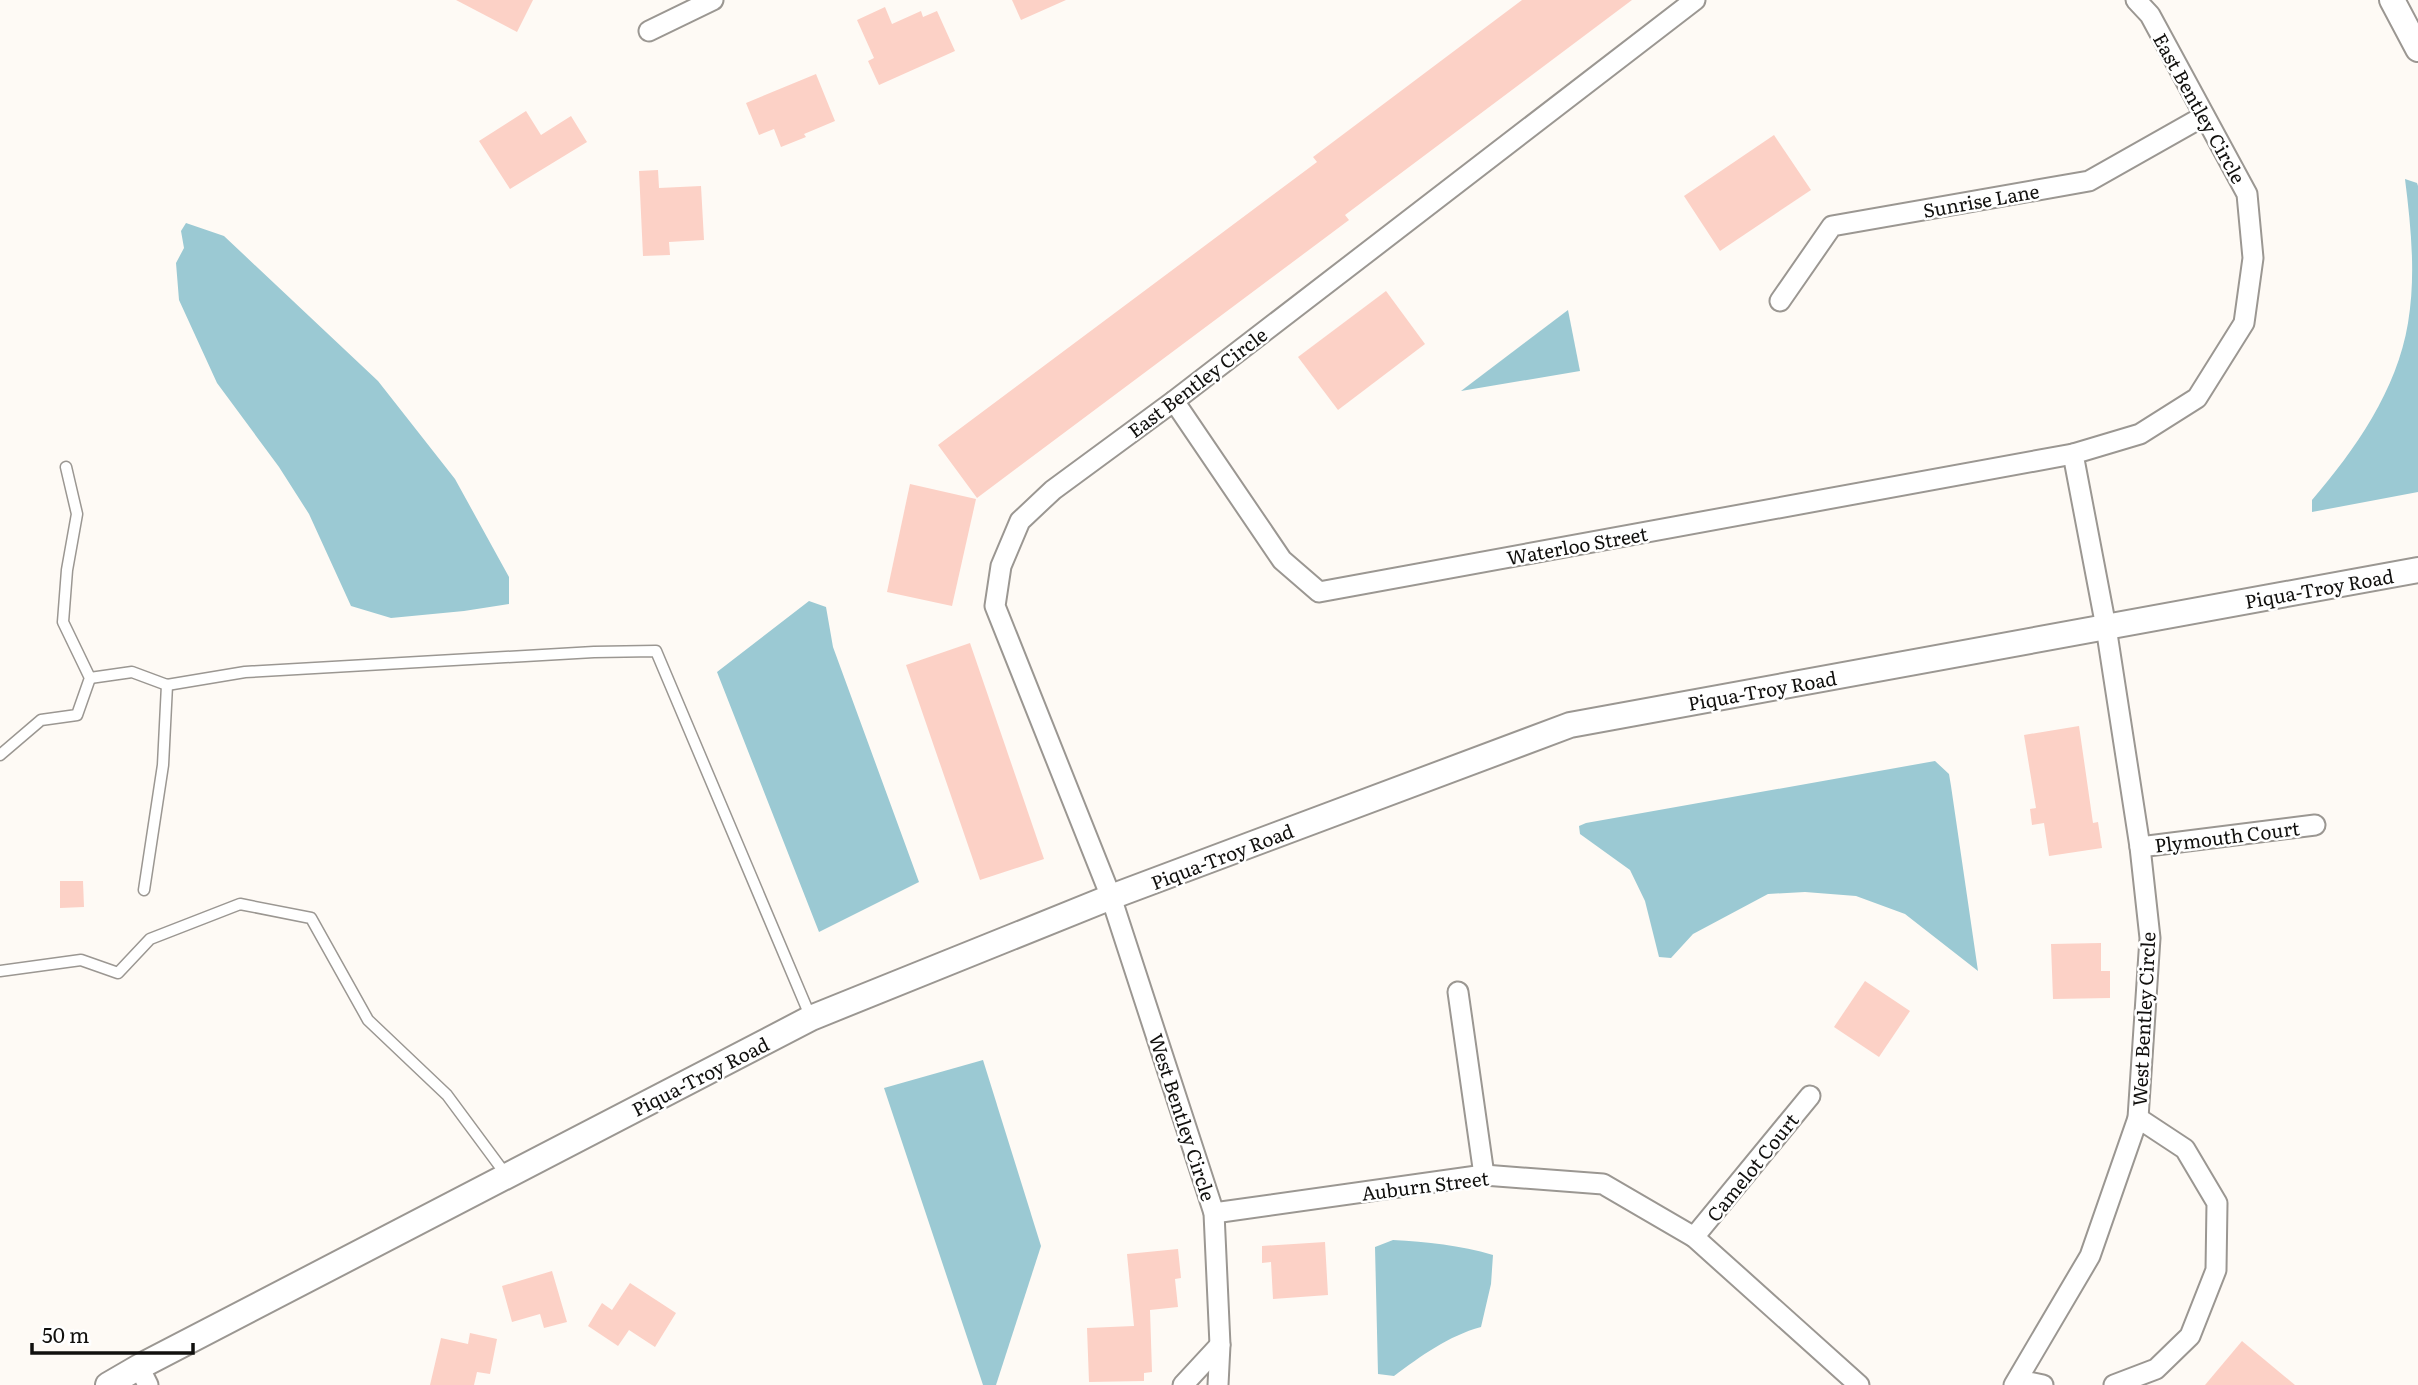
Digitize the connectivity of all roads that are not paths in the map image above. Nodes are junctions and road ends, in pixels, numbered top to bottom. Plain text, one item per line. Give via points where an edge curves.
1 (713, 0) edge
2 (1695, 0) edge
3 (2136, 0) edge
4 (2392, 0) edge
5 (649, 31) dead end
6 (2418, 49) edge
7 (2204, 116) junction
8 (1780, 301) dead end
9 (1174, 401) junction
10 (2073, 454) junction
11 (66, 467) dead end
12 (2418, 570) edge
13 (2106, 627) junction
14 (90, 678) junction
15 (167, 685) junction
16 (0, 755) edge
17 (2315, 825) dead end
18 (2140, 847) junction
19 (144, 890) dead end
20 (1111, 897) junction
21 (0, 971) edge
22 (1458, 992) dead end
23 (811, 1018) junction
24 (1810, 1096) dead end
25 (2138, 1118) junction
26 (1484, 1175) junction
27 (507, 1177) junction
28 (1214, 1213) junction
29 (1694, 1237) junction
30 (1220, 1345) junction
31 (144, 1376) edge
32 (2016, 1382) edge
33 (108, 1385) edge
34 (1183, 1385) edge
35 (1218, 1385) edge
36 (1859, 1385) edge
37 (2043, 1385) edge
38 (2114, 1385) edge

1 - 5 street
2 - 9 street, East Bentley Circle
3 - 7 street, East Bentley Circle via 2150,15
4 - 6 street
7 - 8 street, Sunrise Lane via 2089,181 1832,226
7 - 10 street, East Bentley Circle via 2247,194 2253,258 2244,323 2197,398 2140,434
9 - 10 street, Waterloo Street via 1282,560 1319,593
9 - 20 street, East Bentley Circle via 1053,490 1020,521 1001,566 995,606
10 - 13 street
11 - 14 lane via 77,514 64,622
12 - 13 street, Piqua-Troy Road
13 - 18 street, West Bentley Circle
13 - 20 street, Piqua-Troy Road via 1570,725
14 - 15 lane via 132,672
14 - 16 lane via 77,715 41,719
15 - 19 lane via 163,765
15 - 23 lane via 245,672 656,651
17 - 18 street, Plymouth Court
18 - 25 street, West Bentley Circle via 2150,938
20 - 23 street, Piqua-Troy Road
20 - 28 street, West Bentley Circle
21 - 27 lane via 81,960 118,973 150,939 240,904 311,918 368,1020 446,1095
22 - 26 street
23 - 27 street, Piqua-Troy Road
24 - 29 street, Camelot Court
25 - 32 street, West Bentley Circle via 2090,1256
25 - 38 street via 2185,1149 2217,1203 2216,1270 2190,1336 2156,1369
26 - 28 street, Auburn Street
26 - 29 street, Auburn Street via 1603,1184
27 - 31 street, Piqua-Troy Road
28 - 30 street, West Bentley Circle
29 - 36 street, Auburn Street
30 - 34 street
30 - 35 street, West Bentley Circle
31 - 33 street, Piqua-Troy Road
32 - 37 street

